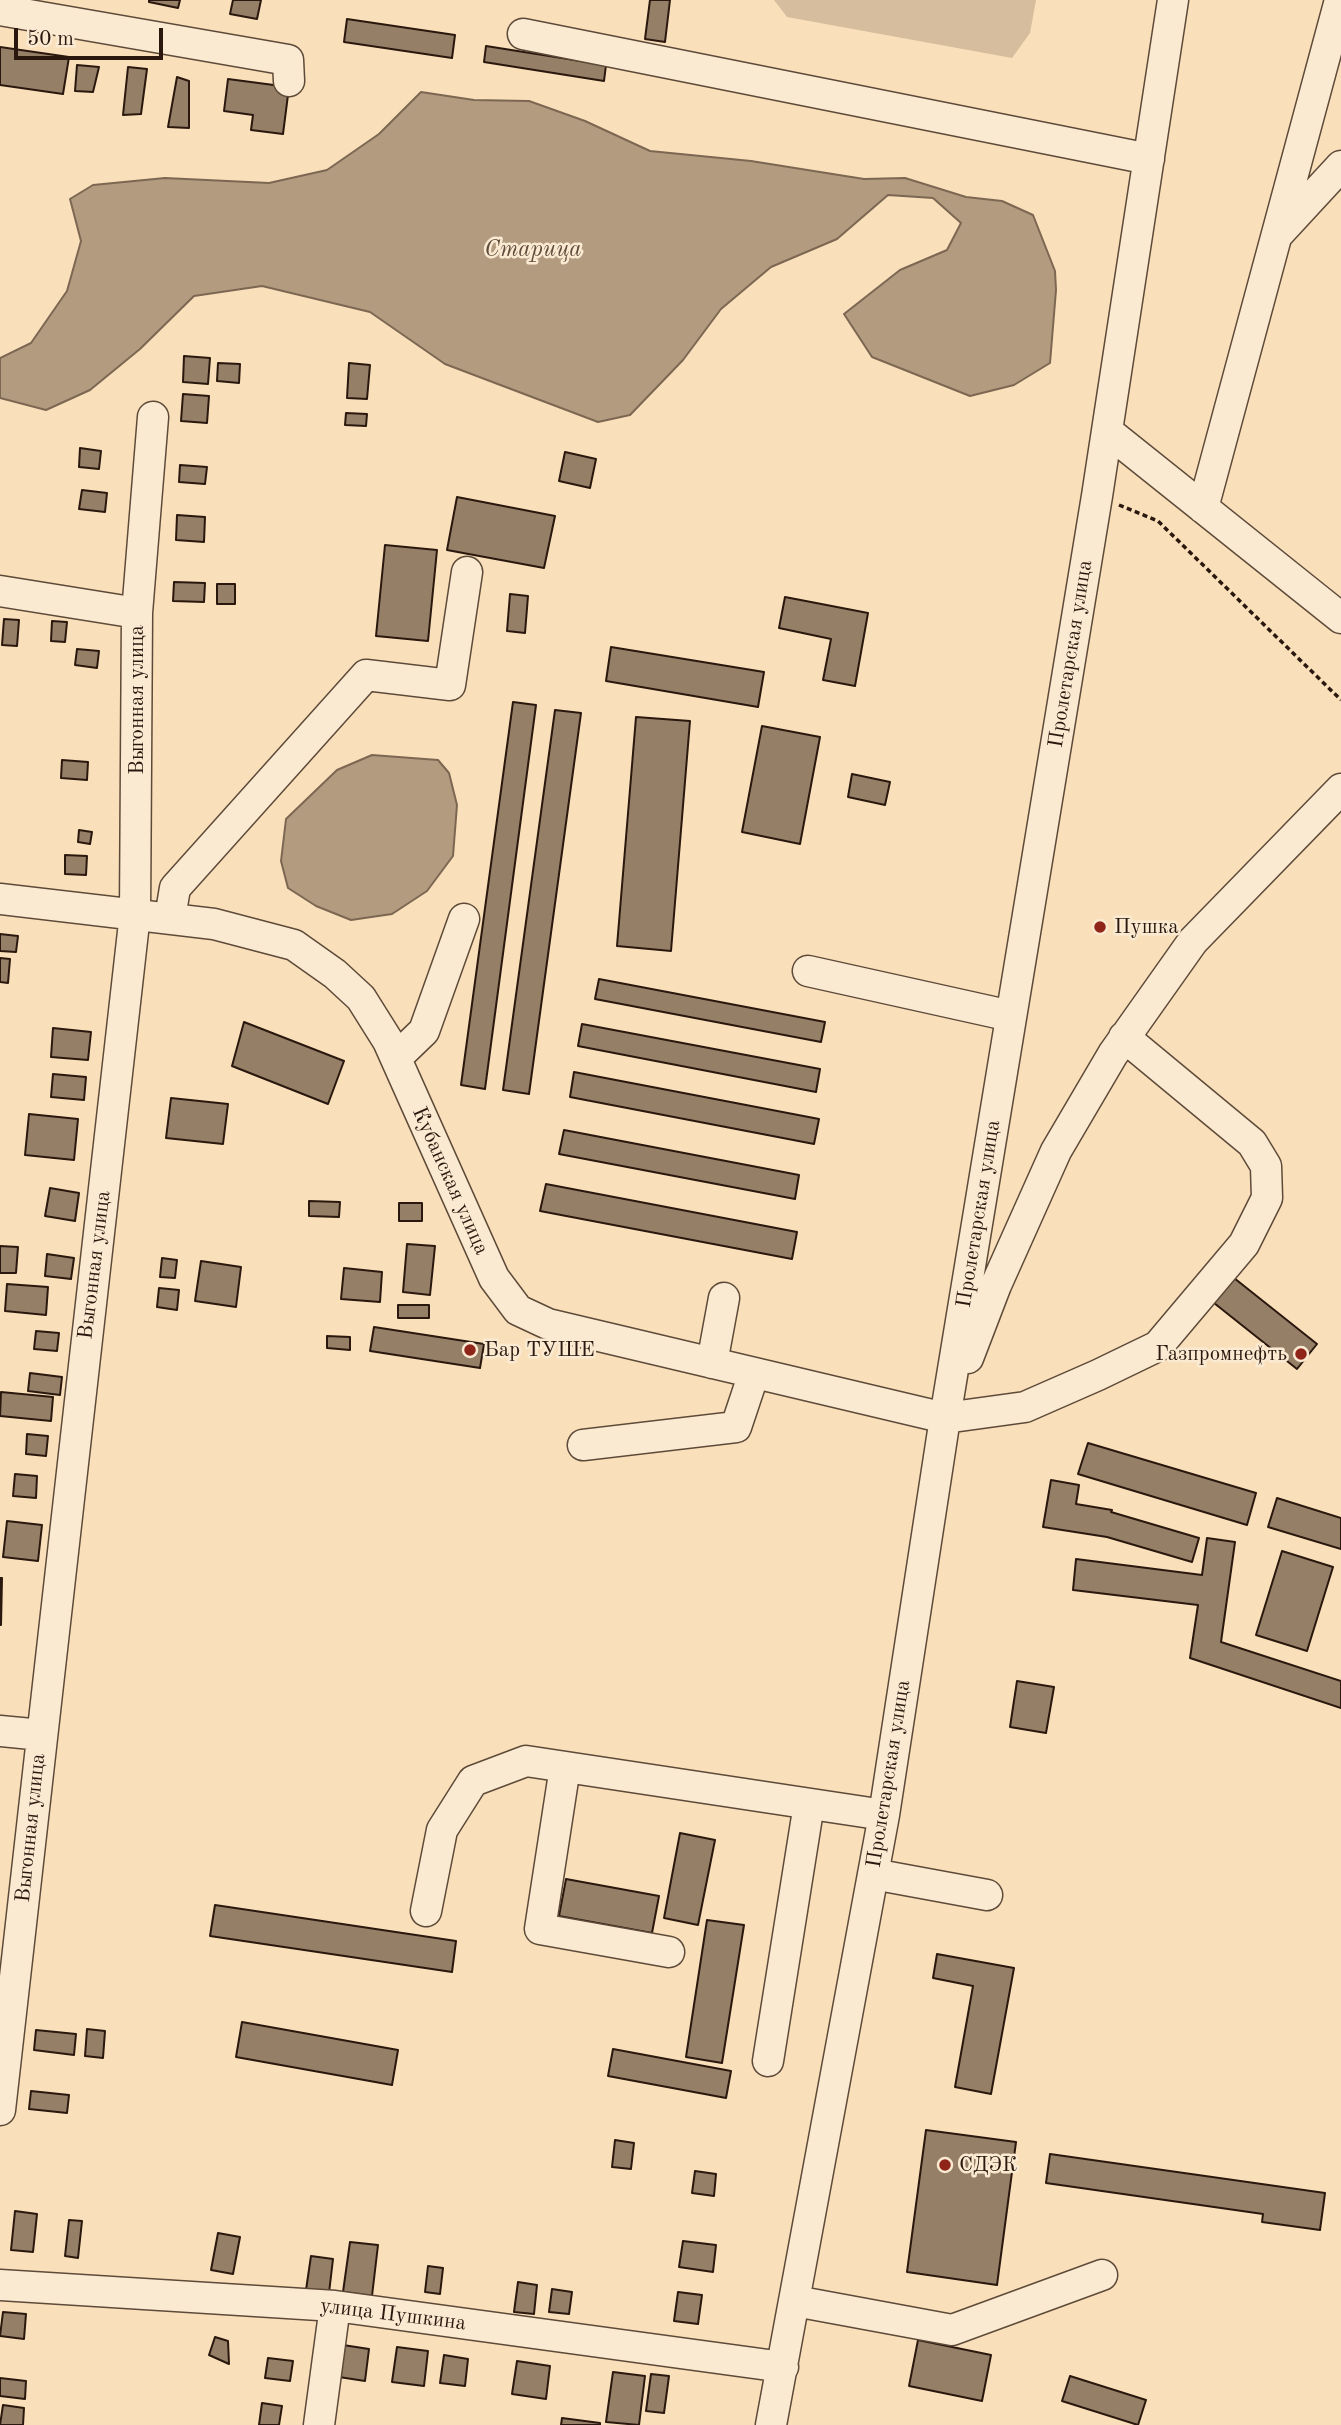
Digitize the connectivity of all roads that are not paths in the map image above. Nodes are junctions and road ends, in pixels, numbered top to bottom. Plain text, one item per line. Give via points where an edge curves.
1 (1173, 0) edge
2 (1340, 0) edge
3 (0, 10) edge
4 (523, 34) dead end
5 (289, 81) dead end
6 (1149, 159) junction
7 (1341, 166) edge
8 (1276, 236) junction
9 (153, 417) dead end
10 (1107, 431) junction
11 (1203, 508) junction
12 (467, 572) dead end
13 (0, 591) edge
14 (137, 613) junction
15 (1341, 618) edge
16 (1341, 789) edge
17 (0, 899) edge
18 (135, 914) junction
19 (170, 918) junction
20 (464, 919) dead end
21 (808, 971) dead end
22 (1012, 1016) junction
23 (1124, 1037) junction
24 (396, 1058) junction
25 (724, 1298) dead end
26 (712, 1363) junction
27 (754, 1373) junction
28 (945, 1418) junction
29 (583, 1445) dead end
30 (0, 1731) edge
31 (42, 1735) junction
32 (565, 1767) junction
33 (809, 1804) junction
34 (884, 1815) junction
35 (873, 1874) junction
36 (987, 1895) dead end
37 (426, 1911) dead end
38 (669, 1952) dead end
39 (768, 2061) dead end
40 (0, 2110) edge
41 (1102, 2275) dead end
42 (0, 2286) edge
43 (795, 2301) junction
44 (335, 2306) junction
45 (783, 2367) junction
46 (319, 2425) edge
47 (771, 2425) edge

1 - 6 street, Пролетарская улица
2 - 8 street
3 - 5 street via 288,60
4 - 6 street
6 - 10 street, Пролетарская улица
7 - 8 street
8 - 11 street
9 - 14 street, Выгонная улица
10 - 11 street
10 - 22 street, Пролетарская улица
11 - 15 street
12 - 19 street via 450,685 366,675 175,888
13 - 14 street
14 - 18 street, Выгонная улица
16 - 23 street via 1193,941
17 - 18 street, Кубанская улица
18 - 19 street, Кубанская улица
18 - 31 street, Выгонная улица
19 - 24 street, Кубанская улица via 214,923 294,946 361,998
20 - 24 street via 425,1031
21 - 22 street
22 - 28 street, Пролетарская улица
23 - 28 street via 1056,1151 996,1285
23 - 28 street via 1252,1143 1266,1166 1267,1198 1244,1244 1158,1346 1025,1407
24 - 26 street, Кубанская улица via 494,1278 518,1310 548,1324
25 - 26 street
26 - 27 street, Кубанская улица
27 - 28 street, Кубанская улица
27 - 29 street via 736,1427
28 - 34 street, Пролетарская улица
30 - 31 street
31 - 40 street, Выгонная улица
32 - 33 street
32 - 37 street via 526,1761 473,1781 442,1830
32 - 38 street via 540,1929
33 - 34 street
33 - 39 street
34 - 35 street, Пролетарская улица
35 - 36 street
35 - 43 street, Пролетарская улица
41 - 43 street via 952,2330
42 - 44 street, улица Пушкина
43 - 45 street, Пролетарская улица
44 - 45 street, улица Пушкина
44 - 46 street
45 - 47 street, Пролетарская улица

